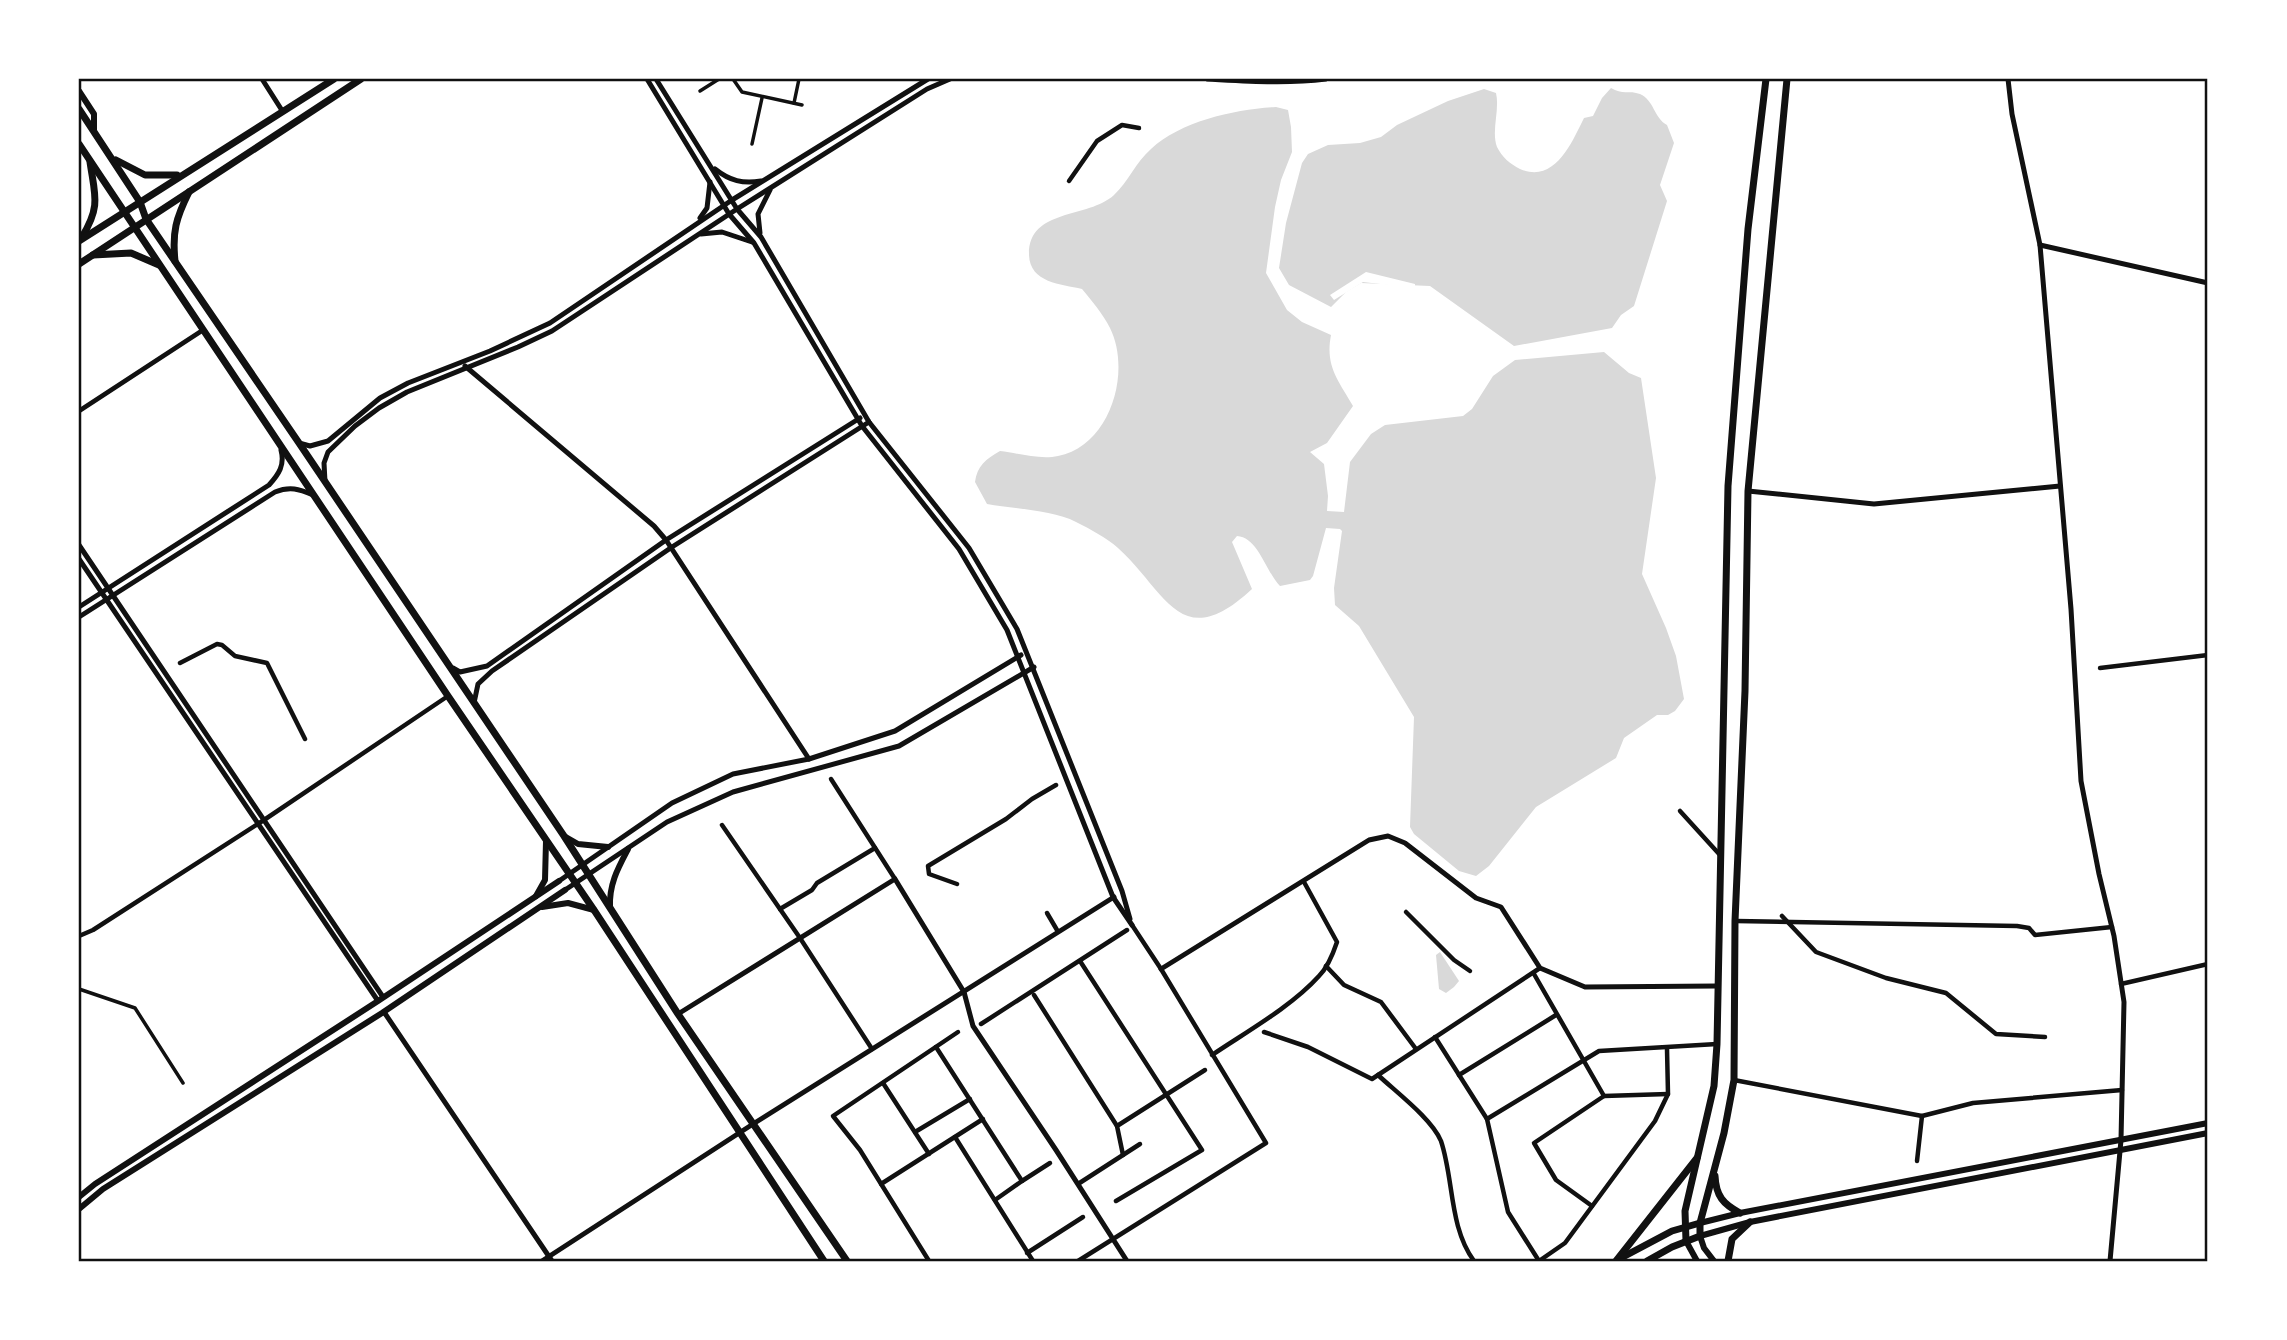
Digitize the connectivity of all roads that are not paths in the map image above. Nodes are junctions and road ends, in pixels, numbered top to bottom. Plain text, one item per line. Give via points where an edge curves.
1 (262, 79) edge
2 (334, 79) edge
3 (361, 79) edge
4 (647, 79) edge
5 (656, 79) edge
6 (719, 79) edge
7 (733, 79) edge
8 (799, 79) edge
9 (928, 79) edge
10 (950, 79) edge
11 (1207, 79) edge
12 (1326, 79) edge
13 (1766, 79) edge
14 (1787, 79) edge
15 (2008, 79) edge
16 (700, 90) dead end
17 (79, 91) edge
18 (763, 97) junction
19 (794, 103) junction
20 (802, 105) dead end
21 (79, 109) edge
22 (283, 113) junction
23 (1139, 128) dead end
24 (94, 131) junction
25 (79, 144) edge
26 (752, 144) dead end
27 (112, 158) junction
28 (90, 161) junction
29 (710, 165) junction
30 (181, 175) junction
31 (765, 180) junction
32 (1069, 181) dead end
33 (709, 182) junction
34 (771, 187) junction
35 (190, 190) junction
36 (732, 200) junction
37 (139, 202) junction
38 (724, 205) junction
39 (737, 209) junction
40 (124, 211) junction
41 (729, 214) junction
42 (146, 219) junction
43 (696, 224) junction
44 (134, 227) junction
45 (698, 235) junction
46 (761, 237) junction
47 (79, 241) edge
48 (754, 243) junction
49 (2040, 245) junction
50 (92, 255) junction
51 (175, 262) junction
52 (79, 264) edge
53 (160, 266) junction
54 (2208, 283) edge
55 (203, 330) junction
56 (460, 362) junction
57 (467, 368) junction
58 (79, 411) edge
59 (865, 415) junction
60 (858, 419) junction
61 (869, 422) junction
62 (862, 426) junction
63 (299, 443) junction
64 (330, 443) junction
65 (279, 445) junction
66 (325, 482) junction
67 (2060, 486) junction
68 (1748, 491) junction
69 (313, 495) junction
70 (666, 540) junction
71 (79, 545) edge
72 (672, 547) junction
73 (79, 559) edge
74 (108, 588) junction
75 (101, 592) junction
76 (113, 595) junction
77 (106, 599) junction
78 (79, 607) edge
79 (79, 617) edge
80 (1026, 652) junction
81 (2208, 655) edge
82 (1018, 657) junction
83 (180, 663) dead end
84 (450, 667) junction
85 (1034, 667) junction
86 (489, 668) junction
87 (2100, 668) dead end
88 (1025, 673) junction
89 (447, 696) junction
90 (474, 703) junction
91 (305, 739) dead end
92 (809, 759) junction
93 (831, 779) dead end
94 (1056, 785) dead end
95 (1680, 811) dead end
96 (261, 822) junction
97 (722, 825) dead end
98 (564, 836) junction
99 (546, 841) junction
100 (608, 847) junction
101 (875, 848) junction
102 (628, 849) junction
103 (1720, 855) junction
104 (583, 865) junction
105 (569, 874) junction
106 (1737, 874) junction
107 (589, 875) junction
108 (1719, 875) junction
109 (895, 879) junction
110 (559, 881) joint
111 (1304, 881) junction
112 (576, 883) junction
113 (957, 884) dead end
114 (565, 890) joint
115 (1122, 891) junction
116 (535, 897) junction
117 (1113, 897) junction
118 (540, 907) junction
119 (610, 907) junction
120 (780, 909) junction
121 (594, 910) junction
122 (1406, 912) dead end
123 (1047, 913) dead end
124 (1782, 916) dead end
125 (1735, 921) junction
126 (1132, 925) junction
127 (2112, 927) junction
128 (1057, 930) dead end
129 (1127, 930) dead end
130 (79, 936) edge
131 (800, 938) junction
132 (1080, 961) junction
133 (2208, 964) edge
134 (1326, 966) junction
135 (1541, 968) junction
136 (1161, 969) junction
137 (1469, 971) dead end
138 (1534, 974) junction
139 (2121, 984) junction
140 (1717, 986) junction
141 (79, 989) edge
142 (964, 992) junction
143 (1034, 995) dead end
144 (381, 999) junction
145 (384, 1012) junction
146 (678, 1014) junction
147 (1556, 1015) junction
148 (981, 1024) dead end
149 (958, 1032) dead end
150 (1265, 1032) dead end
151 (1435, 1037) junction
152 (2045, 1037) dead end
153 (1717, 1044) junction
154 (936, 1047) junction
155 (872, 1049) junction
156 (1416, 1049) junction
157 (1667, 1049) dead end
158 (1212, 1055) junction
159 (1584, 1060) junction
160 (1205, 1070) dead end
161 (1459, 1074) junction
162 (1378, 1075) junction
163 (1734, 1080) junction
164 (183, 1083) dead end
165 (883, 1083) junction
166 (2122, 1090) junction
167 (1668, 1094) junction
168 (1168, 1096) junction
169 (1604, 1096) junction
170 (970, 1098) junction
171 (1922, 1116) junction
172 (983, 1119) junction
173 (1487, 1119) junction
174 (2208, 1123) edge
175 (753, 1124) junction
176 (1117, 1126) junction
177 (915, 1132) junction
178 (739, 1133) junction
179 (2208, 1133) edge
180 (955, 1137) junction
181 (2120, 1140) junction
182 (1140, 1144) dead end
183 (2119, 1150) junction
184 (929, 1154) junction
185 (1700, 1154) junction
186 (1123, 1155) junction
187 (1917, 1161) dead end
188 (1049, 1163) dead end
189 (1715, 1167) junction
190 (1022, 1181) junction
191 (881, 1184) junction
192 (1078, 1184) junction
193 (79, 1197) edge
194 (995, 1200) junction
195 (1116, 1201) dead end
196 (1592, 1206) junction
197 (79, 1209) edge
198 (1740, 1213) junction
199 (1083, 1217) dead end
200 (1750, 1222) junction
201 (1700, 1223) junction
202 (1685, 1227) junction
203 (1700, 1236) junction
204 (1113, 1239) junction
205 (1686, 1241) junction
206 (1027, 1253) junction
207 (550, 1259) edge
208 (542, 1261) edge
209 (824, 1261) edge
210 (847, 1261) edge
211 (929, 1261) edge
212 (1032, 1261) edge
213 (1077, 1261) edge
214 (1127, 1261) edge
215 (1474, 1261) edge
216 (1539, 1261) edge
217 (1616, 1261) edge
218 (1647, 1261) edge
219 (1697, 1261) edge
220 (1714, 1261) edge
221 (1728, 1261) edge
222 (2110, 1261) edge

1 - 22 street
2 - 22 main road
3 - 35 main road
4 - 33 street
5 - 29 street
6 - 16 street
7 - 18 street via 743,92
8 - 19 street
9 - 31 street
10 - 34 street
11 - 12 street
13 - 103 main road via 1748,229 1728,486
14 - 68 main road
15 - 49 street
17 - 24 main road via 94,114
18 - 19 street
18 - 26 street
19 - 20 street
21 - 24 main road
22 - 30 main road
23 - 32 street via 1122,125 1097,141
24 - 27 main road
25 - 28 main road
27 - 30 main road via 145,175
27 - 37 main road
28 - 40 main road
28 - 47 main road via 96,206
29 - 31 street via 742,182
29 - 36 street
30 - 37 main road
31 - 36 street
33 - 38 street
33 - 43 street via 707,208
34 - 39 street
34 - 46 street via 758,214
35 - 42 main road
35 - 51 main road via 177,218
36 - 38 street
36 - 39 street
37 - 40 main road
37 - 42 main road
38 - 41 street
38 - 43 street
39 - 41 street
39 - 46 street
40 - 44 main road
40 - 47 main road
41 - 45 street
41 - 48 street
42 - 44 main road
42 - 51 main road
43 - 56 street via 550,323
44 - 50 main road
44 - 53 main road
45 - 48 street via 722,232
45 - 57 street via 552,331
46 - 59 street
48 - 60 street
49 - 54 street
49 - 67 street
50 - 52 main road
50 - 53 main road via 131,253
51 - 63 main road
53 - 55 main road
55 - 58 street
55 - 65 main road
56 - 57 street
56 - 64 street via 380,398
57 - 64 street via 407,392
57 - 70 street
59 - 60 street
59 - 61 street
60 - 62 street
60 - 70 street
61 - 62 street
61 - 80 street via 969,548
62 - 72 street
62 - 82 street via 959,549
63 - 64 street
63 - 66 main road
64 - 66 street
65 - 69 main road
65 - 74 street via 283,459 279,474 269,485
66 - 84 main road
67 - 68 street via 1874,505
67 - 127 street via 2081,781
68 - 106 main road
69 - 76 street via 297,488 275,492
69 - 89 main road
70 - 72 street
70 - 86 street
71 - 74 street
72 - 86 street
72 - 92 street
73 - 75 street
74 - 75 street
74 - 76 street
75 - 77 street
75 - 78 street
76 - 77 street
76 - 96 street
77 - 79 street
77 - 96 street
80 - 82 street
80 - 85 street
81 - 87 street
82 - 88 street
82 - 92 street via 895,731
83 - 91 street via 216,644 234,656 267,663
84 - 86 street via 460,672
84 - 90 main road
85 - 88 street
85 - 115 street
86 - 90 street via 478,684
88 - 102 street via 899,746 733,792 667,822
88 - 117 street
89 - 96 street
89 - 99 main road
90 - 98 main road
92 - 100 street via 733,774 672,803
93 - 101 street
94 - 113 street via 928,866 929,874
95 - 103 street
96 - 130 street
96 - 144 street
97 - 120 street
98 - 100 main road via 593,848
98 - 104 main road
99 - 105 main road
99 - 116 main road via 545,880
100 - 104 street
101 - 109 street
101 - 120 street
102 - 107 street
102 - 119 main road via 612,881
103 - 108 main road
104 - 105 street
104 - 107 main road
105 - 110 street
105 - 112 main road
106 - 108 main road
106 - 125 main road
107 - 112 street
107 - 119 main road
108 - 140 main road
109 - 131 street
109 - 142 street
110 - 116 main road
111 - 134 street via 1337,942
111 - 135 street via 1369,840 1388,836 1405,843 1476,898 1501,907
111 - 136 street
112 - 114 street
112 - 121 main road
114 - 118 main road
115 - 117 street
115 - 126 street
116 - 144 main road
117 - 126 street
117 - 142 street
118 - 121 main road via 568,903
118 - 145 main road
119 - 146 main road
120 - 131 street
121 - 178 main road
122 - 137 street
123 - 128 street
124 - 152 street via 1816,952 1886,978 1946,993 1996,1034
125 - 127 street via 2017,926 2029,928 2035,935
125 - 163 main road
126 - 136 street
127 - 139 street
129 - 132 street
131 - 146 street
131 - 155 street
132 - 148 street
132 - 168 street
133 - 139 street
134 - 156 street via 1344,985 1381,1002
134 - 158 street via 1291,1000
135 - 138 street
135 - 140 street via 1586,987
136 - 158 street
138 - 147 street
138 - 151 street
139 - 166 street
140 - 153 main road
141 - 164 street via 135,1008
142 - 155 street
142 - 192 street via 973,1026
143 - 176 street
144 - 193 main road
145 - 197 main road via 103,1189
145 - 207 street
146 - 175 main road
147 - 159 street
147 - 161 street
149 - 154 street
150 - 162 street via 1308,1047 1372,1079
151 - 156 street
151 - 161 street
153 - 159 street via 1599,1051
153 - 185 main road
154 - 165 street
154 - 170 street
155 - 175 street
156 - 162 street
157 - 167 street
158 - 204 street via 1266,1143
159 - 169 street
159 - 173 street
160 - 168 street
161 - 173 street
162 - 215 street via 1426,1117 1440,1140 1456,1215
163 - 171 street
163 - 189 main road
165 - 177 street
165 - 191 street via 833,1116
166 - 171 street via 1973,1103
166 - 181 street
167 - 169 street
167 - 196 street via 1655,1121
168 - 176 street
168 - 195 street via 1202,1150
169 - 196 street via 1534,1143 1556,1180
170 - 172 street
170 - 177 street
171 - 187 street
172 - 180 street
172 - 190 street
173 - 216 street via 1508,1212
174 - 181 main road
175 - 178 street
175 - 210 main road
176 - 186 street
177 - 184 street
178 - 207 street
178 - 209 main road
179 - 183 main road
180 - 184 street
180 - 194 street
181 - 183 street
181 - 198 main road
182 - 186 street
183 - 200 main road
183 - 222 street
184 - 191 street
185 - 202 main road
185 - 217 main road
186 - 192 street
188 - 190 street
189 - 198 main road via 1722,1202
189 - 201 main road
190 - 194 street
191 - 211 street
192 - 204 street
194 - 206 street
196 - 216 street via 1564,1243
198 - 201 main road
199 - 206 street
200 - 203 main road
200 - 221 main road via 1731,1239
201 - 202 main road
201 - 203 main road
202 - 205 main road
202 - 217 main road
203 - 205 main road
203 - 220 main road
204 - 213 street
204 - 214 street
205 - 218 main road
205 - 219 main road
206 - 212 street
207 - 208 street

